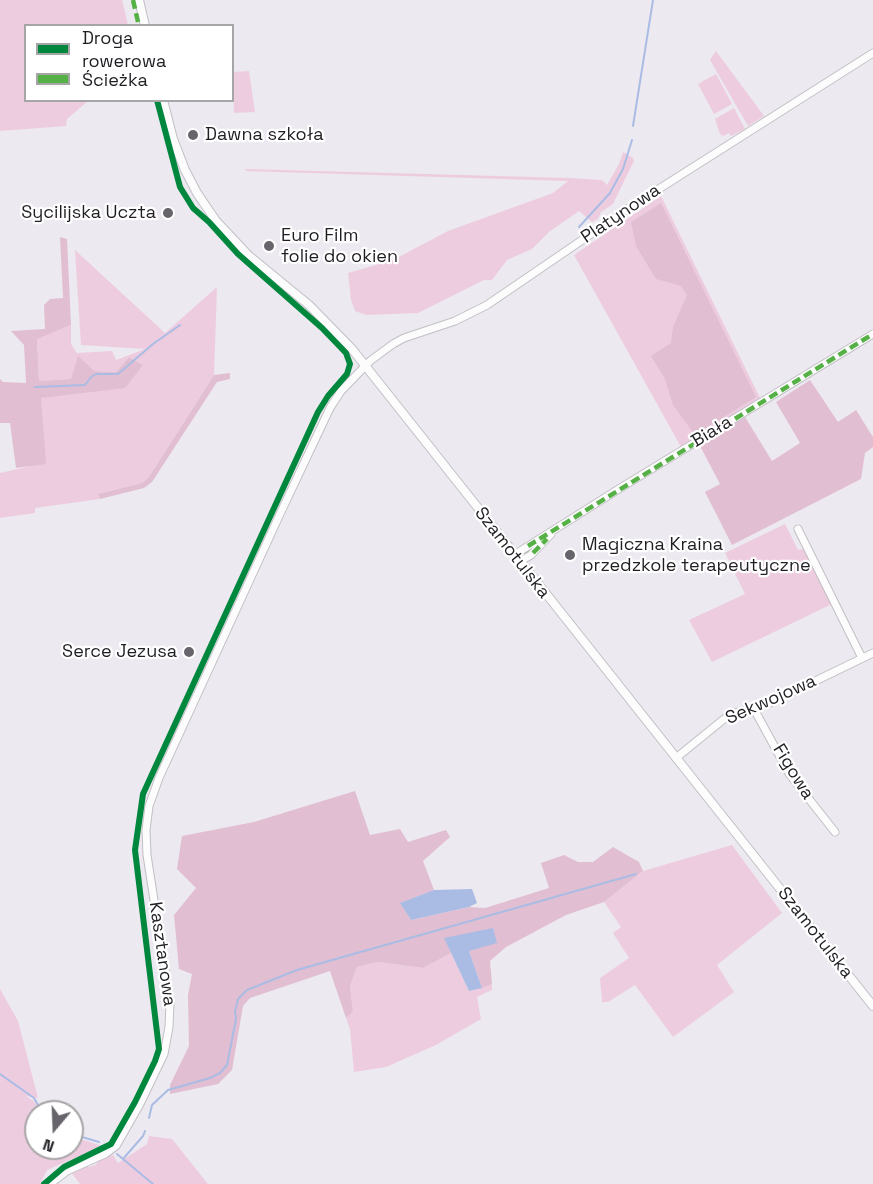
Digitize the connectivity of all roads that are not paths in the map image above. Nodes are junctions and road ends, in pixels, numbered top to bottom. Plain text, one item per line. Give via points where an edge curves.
1 (139, 0) edge
2 (145, 24) edge
3 (873, 52) edge
4 (164, 102) edge
5 (873, 334) edge
6 (365, 366) junction
7 (798, 529) dead end
8 (517, 559) junction
9 (873, 653) edge
10 (862, 658) junction
11 (754, 710) junction
12 (676, 758) junction
13 (835, 832) dead end
14 (873, 1006) edge
15 (50, 1184) edge

1 - 2 street
3 - 6 street, Platynowa via 632,206 487,305 393,344
4 - 6 street, Szamotulska via 184,170 216,221 248,255 324,320
5 - 8 street, Biała via 540,538
6 - 8 street, Szamotulska
6 - 15 street, Kasztanowa via 330,408 152,793 146,839 170,1003 168,1035 160,1063 116,1146 67,1170
7 - 10 street
8 - 12 street, Szamotulska
9 - 10 street, Sekwojowa
10 - 11 street, Sekwojowa
11 - 12 street, Sekwojowa via 724,719
11 - 13 street, Figowa via 790,774
12 - 14 street, Szamotulska

